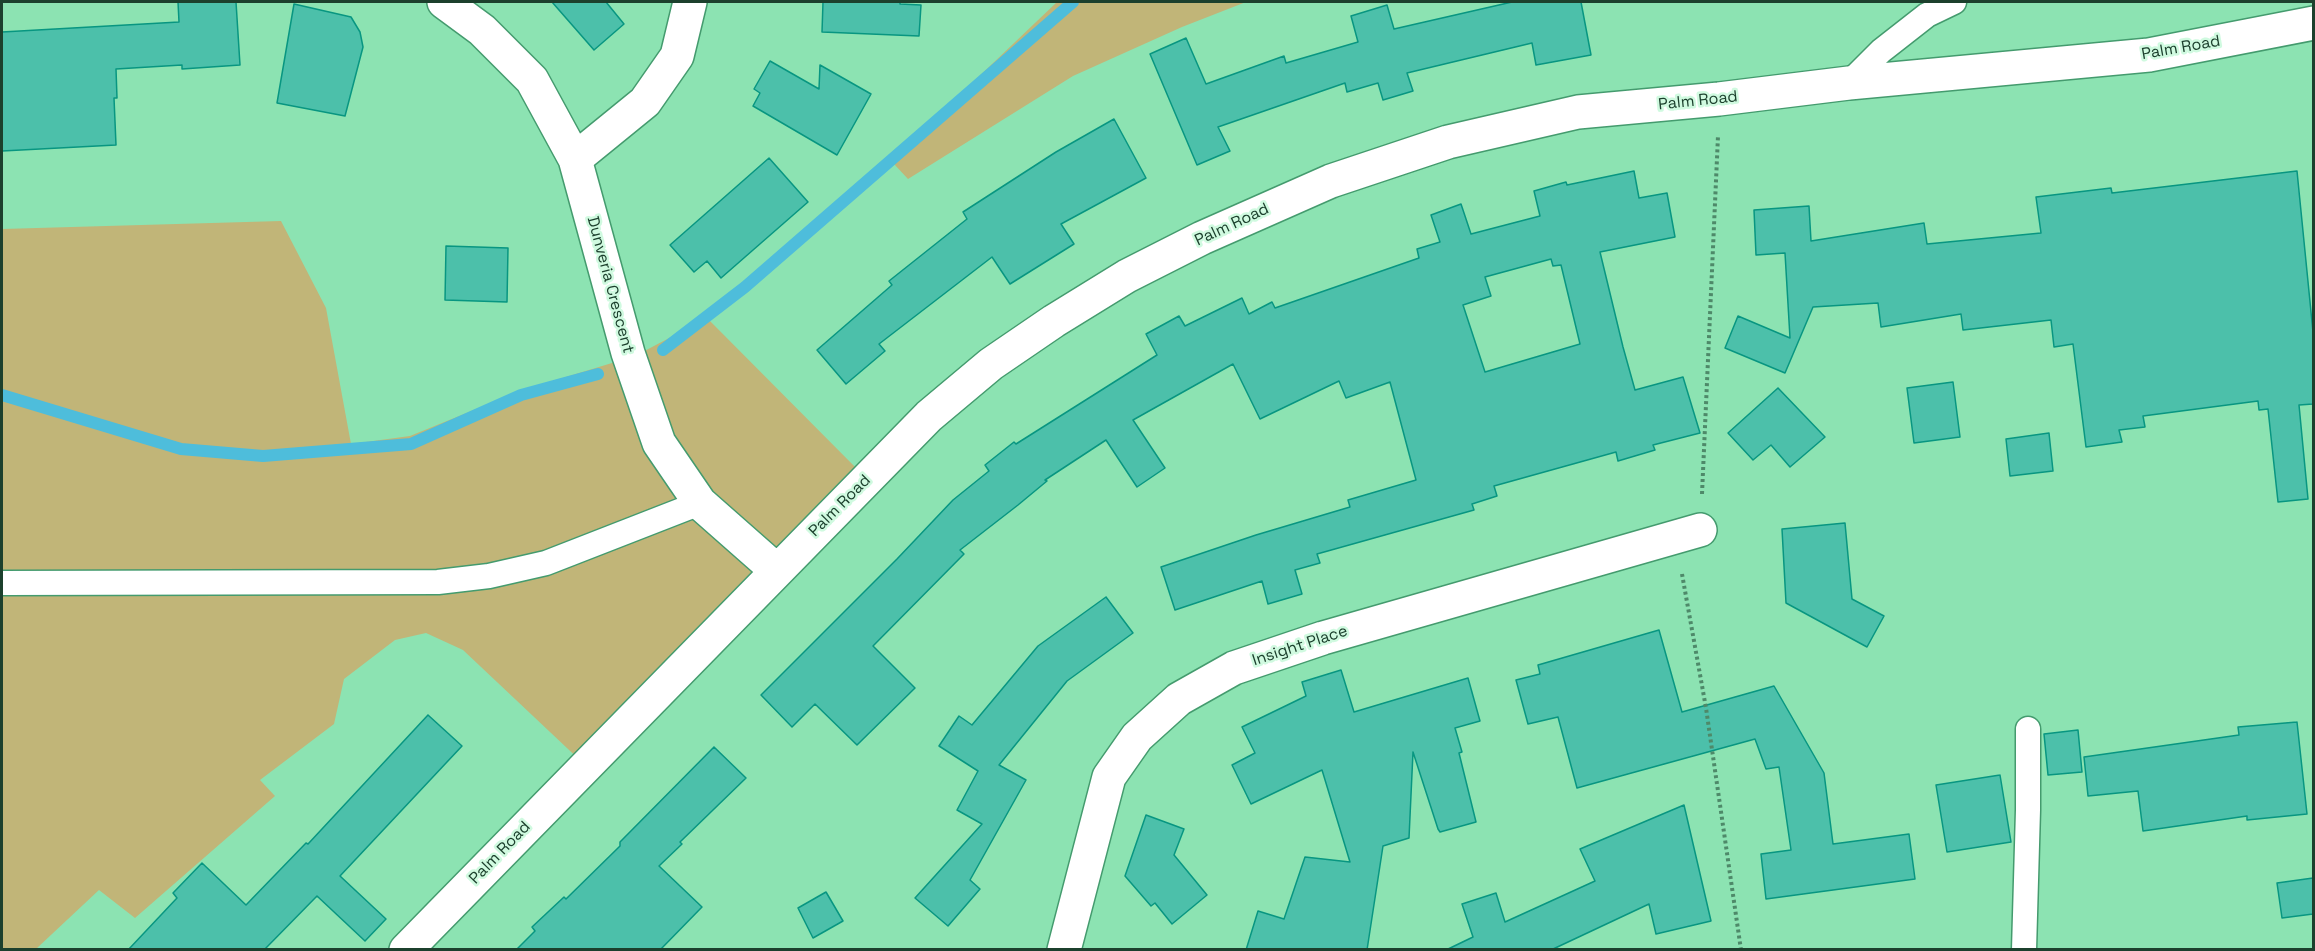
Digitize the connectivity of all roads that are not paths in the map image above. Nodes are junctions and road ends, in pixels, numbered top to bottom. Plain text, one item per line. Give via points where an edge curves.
1 (444, 2) edge
2 (690, 2) edge
3 (1954, 2) edge
4 (2313, 23) edge
5 (1849, 83) junction
6 (575, 159) junction
7 (700, 503) junction
8 (1688, 533) road end
9 (776, 570) junction
10 (2, 583) edge
11 (2028, 729) dead end
12 (406, 950) edge
13 (1064, 950) edge
14 (2024, 950) edge

1 - 6 street, Dunveria Crescent via 482,30 532,80
2 - 6 street via 677,56 645,102
3 - 5 lane via 1928,15 1881,51
4 - 5 street, Palm Road via 2149,56
5 - 9 street, Palm Road via 1578,112 1448,142 1331,181 1202,238 1127,276 991,364 929,416
6 - 7 street, Dunveria Crescent via 628,353 659,443
7 - 9 street, Dunveria Crescent
7 - 10 lane via 546,563 438,582
8 - 13 street, Insight Place via 1323,638 1234,668 1179,699 1137,737 1109,777
9 - 12 street, Palm Road
11 - 14 lane

